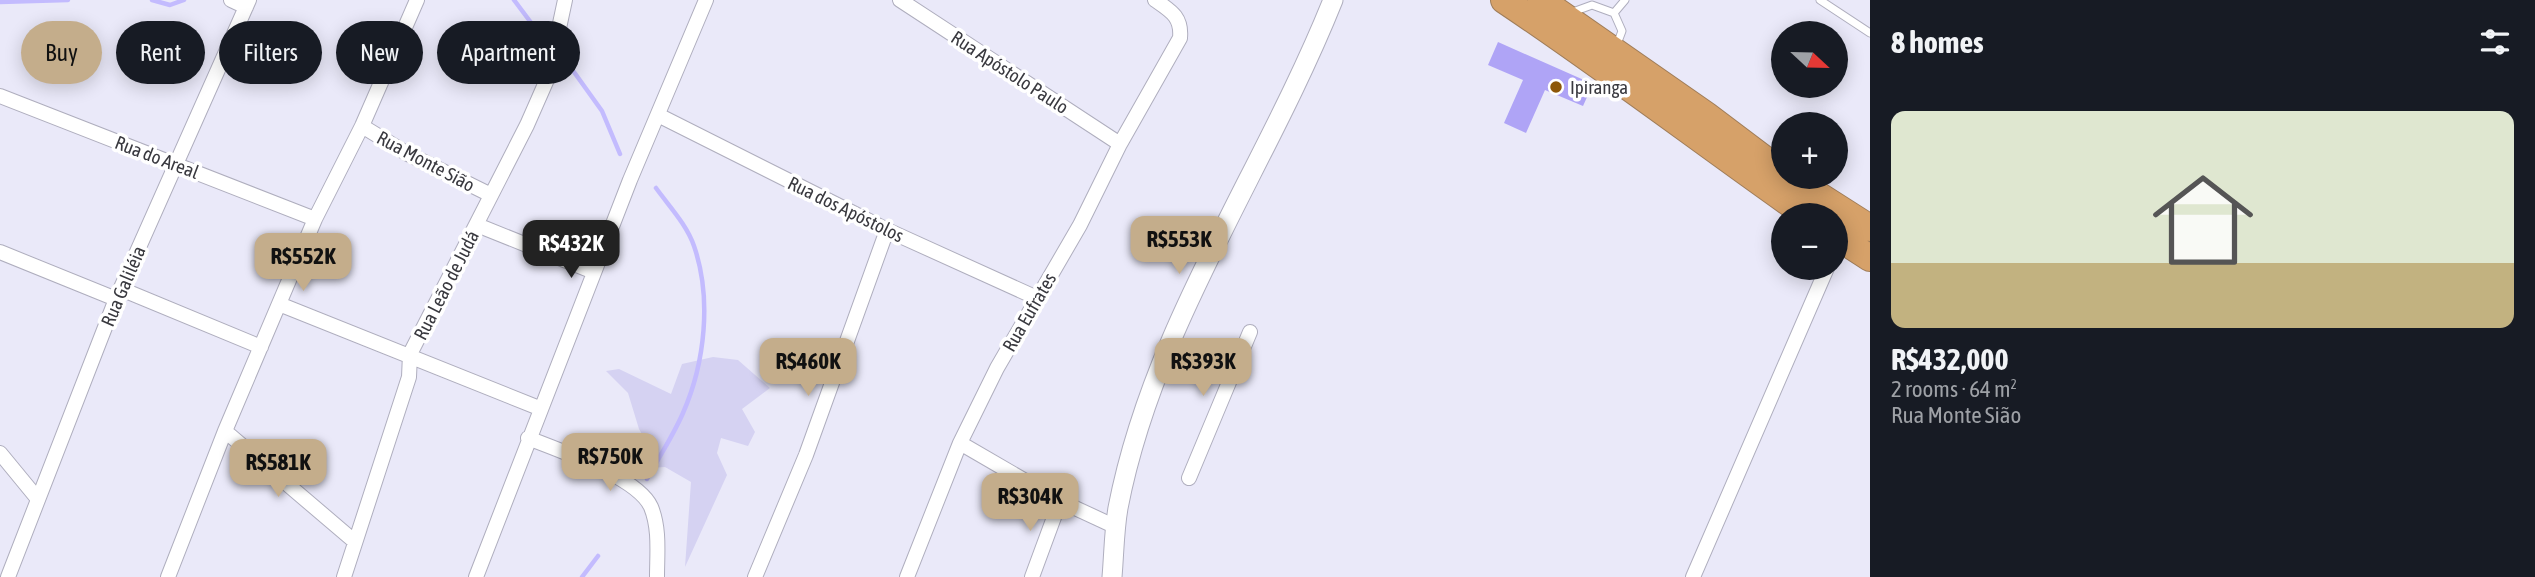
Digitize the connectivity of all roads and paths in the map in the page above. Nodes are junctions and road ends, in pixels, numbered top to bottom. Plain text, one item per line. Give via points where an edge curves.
1 (231, 0) edge
2 (417, 0) edge
3 (565, 0) edge
4 (706, 0) edge
5 (900, 0) edge
6 (1155, 0) edge
7 (1332, 0) edge
8 (1504, 0) edge
9 (1541, 0) edge
10 (1625, 0) edge
11 (1820, 0) edge
12 (248, 4) edge
13 (1614, 13) junction
14 (1563, 15) junction
15 (1870, 33) edge
16 (1614, 51) junction
17 (0, 96) edge
18 (658, 115) junction
19 (362, 126) junction
20 (1120, 144) junction
21 (174, 164) junction
22 (1771, 164) edge
23 (1809, 189) edge
24 (491, 195) junction
25 (1789, 203) edge
26 (315, 219) junction
27 (477, 225) junction
28 (1870, 228) edge
29 (887, 230) junction
30 (1848, 246) edge
31 (0, 252) edge
32 (1870, 258) edge
33 (594, 272) junction
34 (1822, 280) edge
35 (119, 294) junction
36 (1037, 298) junction
37 (279, 304) junction
38 (1250, 332) dead end
39 (261, 347) junction
40 (1168, 352) junction
41 (410, 355) junction
42 (1229, 379) junction
43 (539, 408) junction
44 (225, 431) junction
45 (528, 438) junction
46 (960, 443) junction
47 (0, 453) edge
48 (1189, 478) dead end
49 (37, 498) junction
50 (1060, 501) junction
51 (1116, 527) junction
52 (354, 541) junction
53 (8, 577) edge
54 (168, 577) edge
55 (344, 577) edge
56 (476, 577) edge
57 (657, 577) edge
58 (755, 577) edge
59 (907, 577) edge
60 (1032, 577) edge
61 (1112, 577) edge
62 (1693, 577) edge

1 - 12 street
2 - 19 street
3 - 24 street, Rua Leão de Judá via 549,75
4 - 18 street
5 - 20 street, Rua Apóstolo Paulo
6 - 20 street, Rua Eufrates via 1177,16 1180,38
7 - 40 street
8 - 25 highway
9 - 14 highway
10 - 13 lane
11 - 15 lane
12 - 21 street, Rua Galiléia
13 - 14 lane via 1592,5
13 - 16 lane via 1622,32
14 - 16 highway
16 - 22 highway
17 - 21 street, Rua do Areal
18 - 29 street, Rua dos Apóstolos
18 - 33 street
19 - 24 street, Rua Monte Sião via 405,153
19 - 26 street
20 - 36 street, Rua Eufrates
21 - 26 street, Rua do Areal
21 - 35 street, Rua Galiléia
23 - 28 highway
24 - 27 street, Rua Leão de Judá
26 - 37 street
27 - 33 street
27 - 41 street, Rua Leão de Judá
29 - 36 street, Rua dos Apóstolos
29 - 58 street via 806,455
30 - 32 highway
31 - 35 street
33 - 43 street
34 - 62 street
35 - 39 street
35 - 49 street, Rua Galiléia
36 - 46 street, Rua Eufrates
37 - 39 street
37 - 41 street
38 - 42 street
39 - 44 street
40 - 42 street
40 - 51 street via 1144,411
41 - 43 street
41 - 52 street, Rua Leão de Judá via 409,377
42 - 48 street
43 - 45 street
44 - 52 street
44 - 54 street
45 - 56 street
45 - 57 street via 617,478 649,503 657,537
46 - 50 street
46 - 59 street, Rua Eufrates
47 - 49 street
49 - 53 street, Rua Galiléia
50 - 51 street
50 - 60 street
51 - 61 street
52 - 55 street, Rua Leão de Judá

